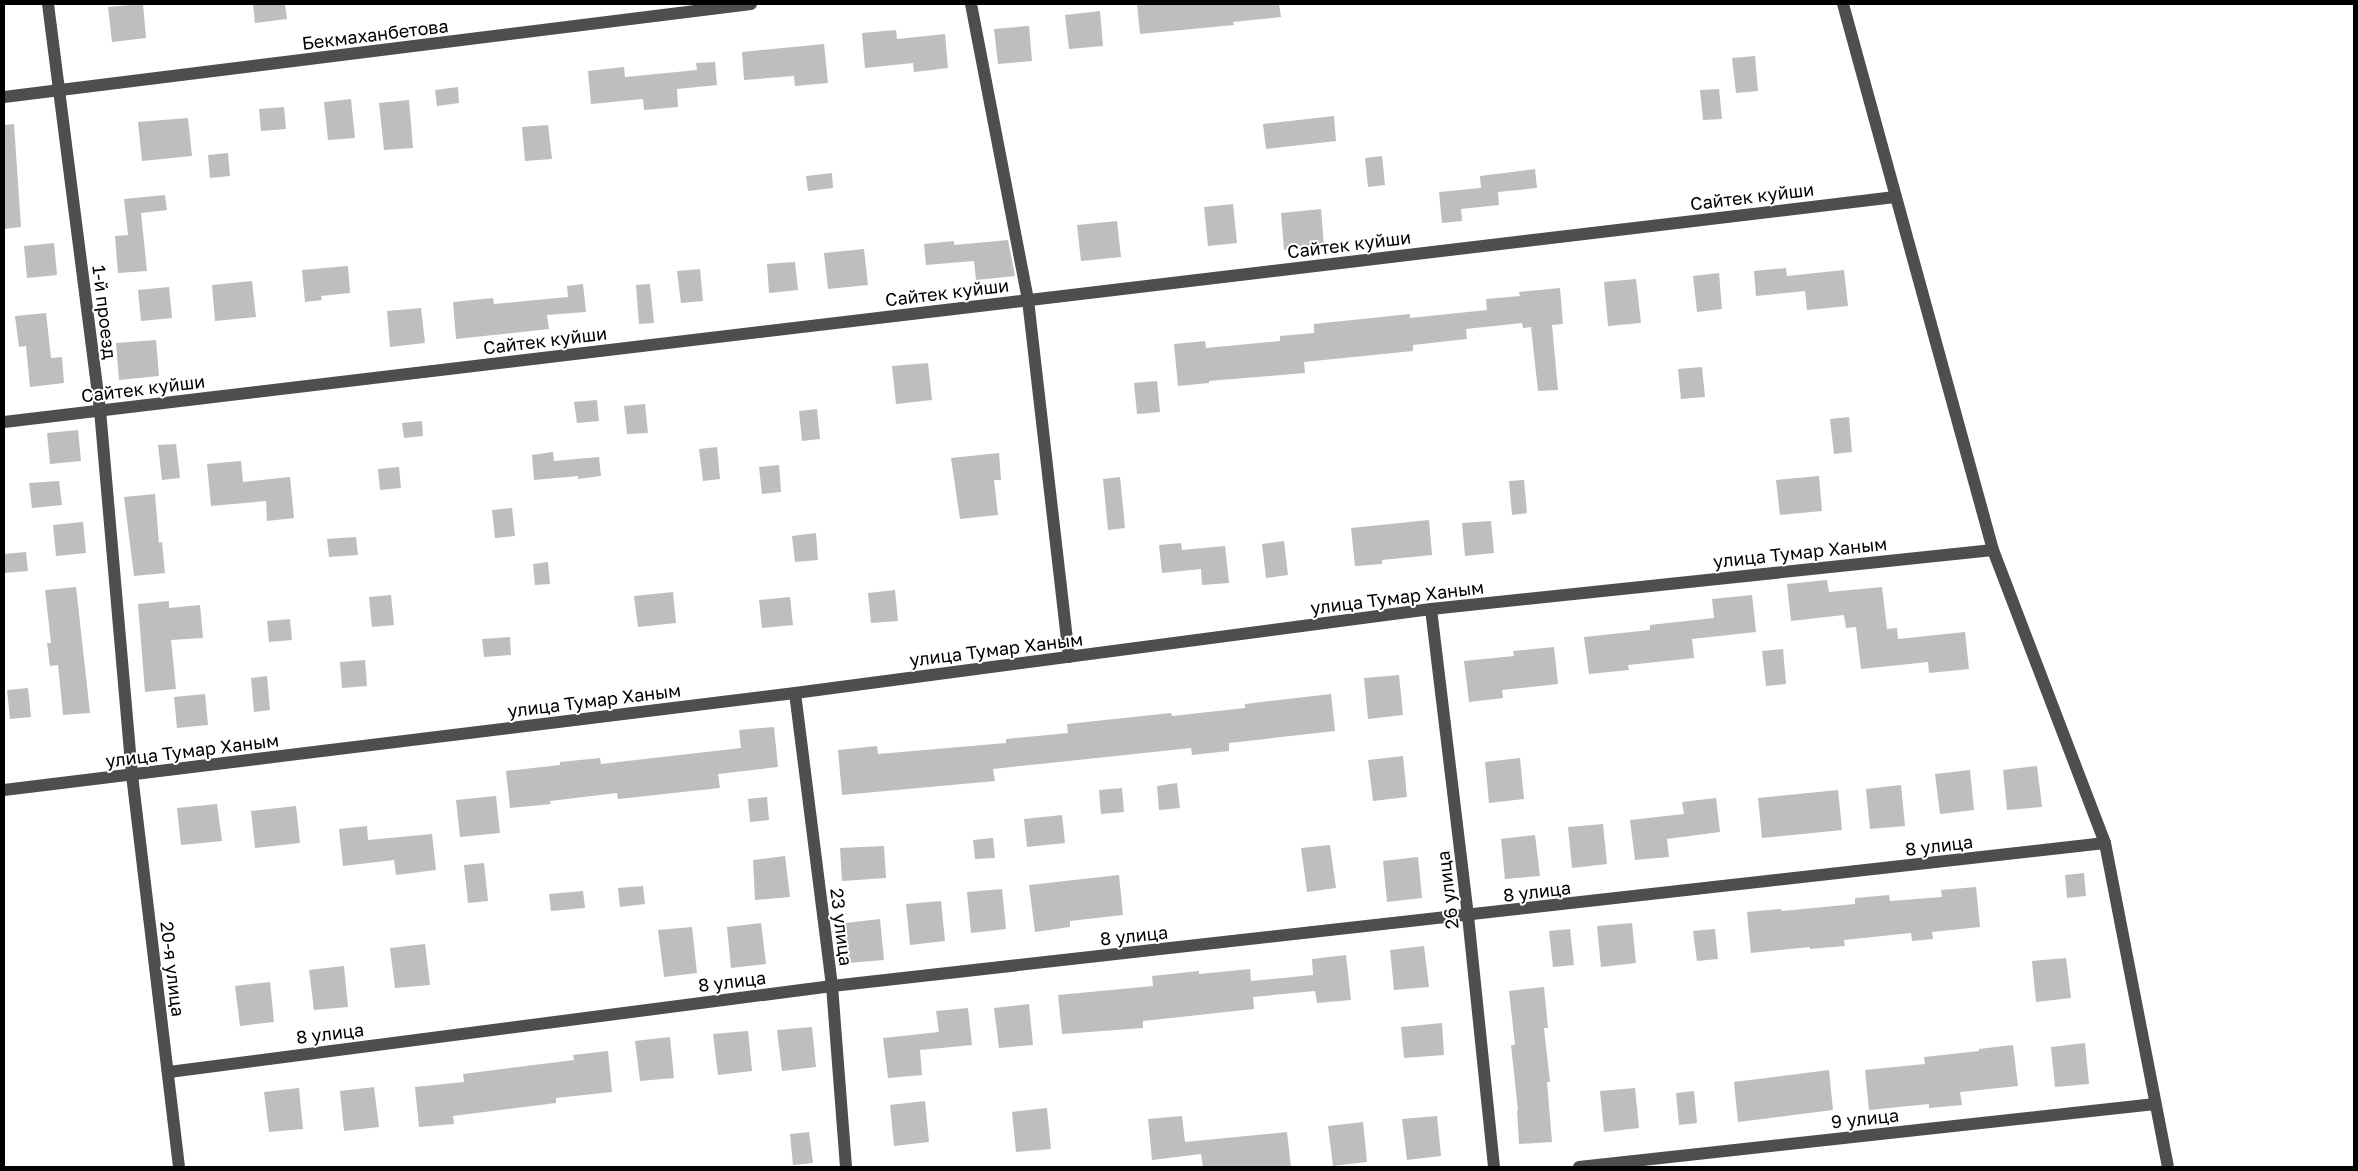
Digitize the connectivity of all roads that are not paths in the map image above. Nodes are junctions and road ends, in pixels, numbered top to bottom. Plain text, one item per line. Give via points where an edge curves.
1 (48, 4) edge
2 (751, 4) edge
3 (971, 4) edge
4 (1842, 4) edge
5 (59, 92) junction
6 (4, 97) edge
7 (1895, 197) junction
8 (1028, 300) junction
9 (100, 410) junction
10 (4, 422) edge
11 (1993, 550) junction
12 (1431, 609) junction
13 (1069, 657) junction
14 (795, 692) junction
15 (132, 775) junction
16 (4, 790) edge
17 (2105, 843) junction
18 (1468, 916) junction
19 (832, 986) junction
20 (168, 1072) junction
21 (2155, 1104) junction
22 (179, 1167) edge
23 (846, 1167) edge
24 (1494, 1167) edge
25 (1579, 1167) edge
26 (2168, 1167) edge

1 - 5 street, 1-й проезд
2 - 5 street, Бекмаханбетова
3 - 8 street
4 - 7 street
5 - 6 street, Бекмаханбетова
5 - 9 street, 1-й проезд
7 - 8 street, Сайтек куйши
7 - 11 street
8 - 9 street, Сайтек куйши
8 - 13 street
9 - 10 street, Сайтек куйши
9 - 15 street, 1-й проезд
11 - 12 street, улица Тумар Ханым
11 - 17 street
12 - 13 street, улица Тумар Ханым
12 - 18 street, 26 улица
13 - 14 street, улица Тумар Ханым
14 - 15 street, улица Тумар Ханым
14 - 19 street, 23 улица
15 - 16 street, улица Тумар Ханым
15 - 20 street, 20-я улица
17 - 18 street, 8 улица
17 - 21 street
18 - 19 street, 8 улица
18 - 24 street, 26 улица
19 - 20 street, 8 улица
19 - 23 street, 23 улица
20 - 22 street, 20-я улица
21 - 25 street, 9 улица
21 - 26 street

